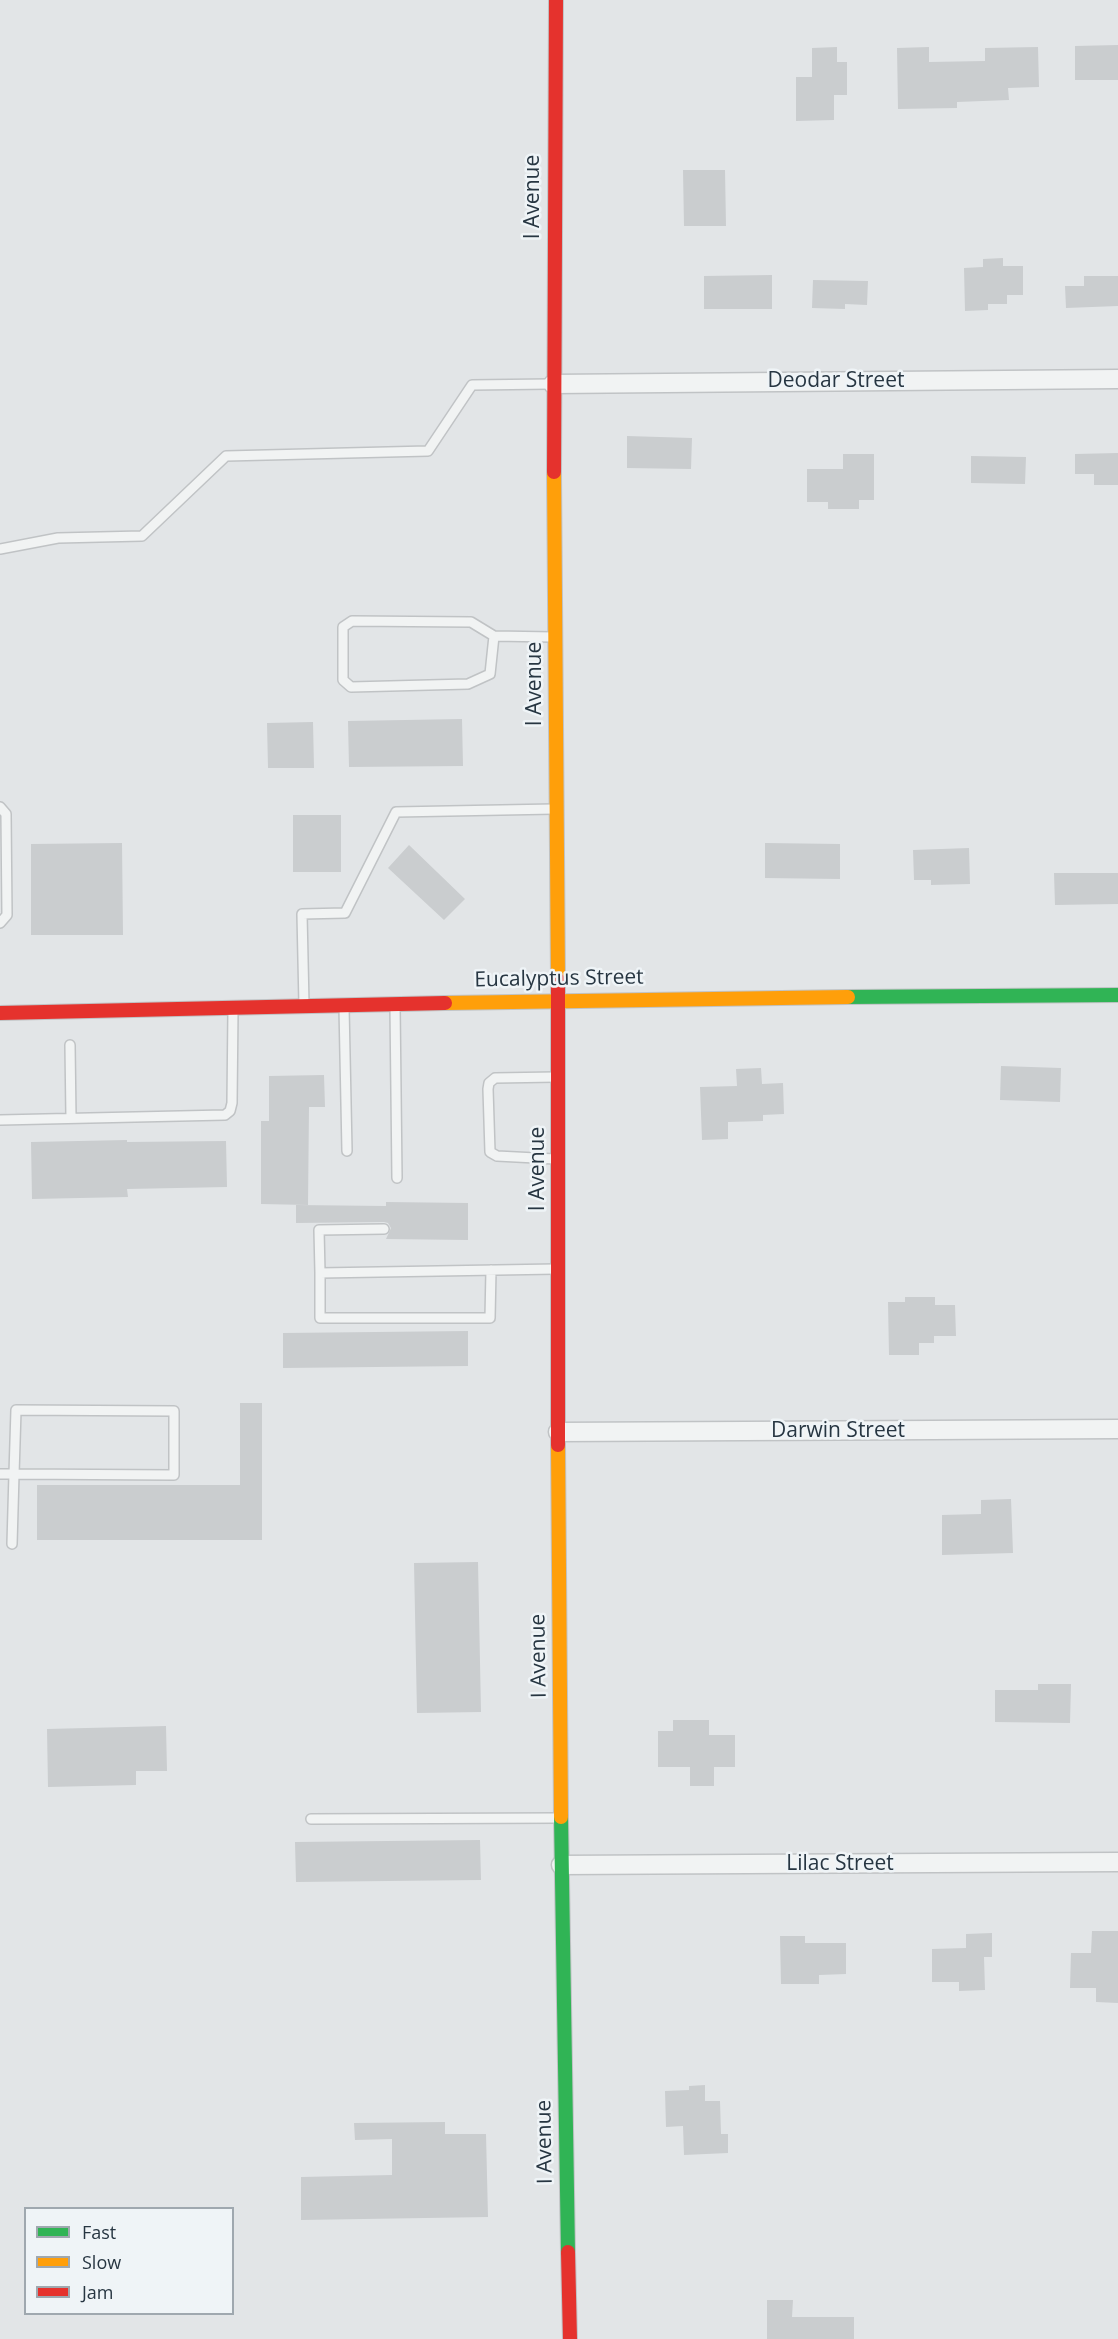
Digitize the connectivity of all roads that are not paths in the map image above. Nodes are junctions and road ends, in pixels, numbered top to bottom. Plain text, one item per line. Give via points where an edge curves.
1 (556, 0) edge
2 (1118, 379) edge
3 (553, 384) junction
4 (0, 549) edge
5 (494, 636) junction
6 (555, 637) junction
7 (556, 809) junction
8 (3, 810) edge
9 (0, 923) edge
10 (1118, 995) edge
11 (558, 1000) junction
12 (394, 1004) junction
13 (304, 1005) junction
14 (344, 1005) junction
15 (233, 1008) junction
16 (0, 1013) edge
17 (70, 1045) dead end
18 (558, 1077) junction
19 (71, 1118) junction
20 (0, 1120) edge
21 (347, 1151) dead end
22 (559, 1159) junction
23 (397, 1178) dead end
24 (384, 1229) dead end
25 (558, 1269) junction
26 (491, 1270) junction
27 (320, 1273) junction
28 (1118, 1429) edge
29 (558, 1432) junction
30 (0, 1474) edge
31 (14, 1474) junction
32 (12, 1544) dead end
33 (561, 1818) junction
34 (311, 1819) dead end
35 (1118, 1862) edge
36 (561, 1865) junction
37 (570, 2339) edge

1 - 3 main road, I Avenue
2 - 3 street, Deodar Street
3 - 4 lane via 472,385 428,451 226,456 142,536 58,538
3 - 6 main road, I Avenue
5 - 5 lane via 471,622 352,621 343,627 343,680 351,687 468,684 490,674
5 - 6 lane
6 - 7 main road, I Avenue
7 - 11 main road, I Avenue
7 - 13 lane via 396,812 345,913 302,914
8 - 9 lane via 7,915
10 - 11 main road, Eucalyptus Street
11 - 12 main road, Eucalyptus Street
11 - 18 main road, I Avenue
12 - 14 main road, Eucalyptus Street
12 - 23 lane
13 - 14 main road, Eucalyptus Street
13 - 15 main road, Eucalyptus Street
14 - 21 lane
15 - 16 main road, Eucalyptus Street
15 - 19 lane via 232,1103 225,1115
17 - 19 lane
18 - 22 main road, I Avenue
18 - 22 lane via 495,1078 489,1083 488,1132 490,1152 497,1156
19 - 20 lane
22 - 25 main road, I Avenue
24 - 27 lane via 319,1230
25 - 26 lane
25 - 29 main road, I Avenue
26 - 27 lane
26 - 27 lane via 490,1318 320,1318
28 - 29 street, Darwin Street
29 - 33 main road, I Avenue
30 - 31 lane
31 - 31 lane via 16,1410 174,1411 174,1475
31 - 32 lane
33 - 34 lane
33 - 36 main road, I Avenue
35 - 36 street, Lilac Street
36 - 37 main road, I Avenue

